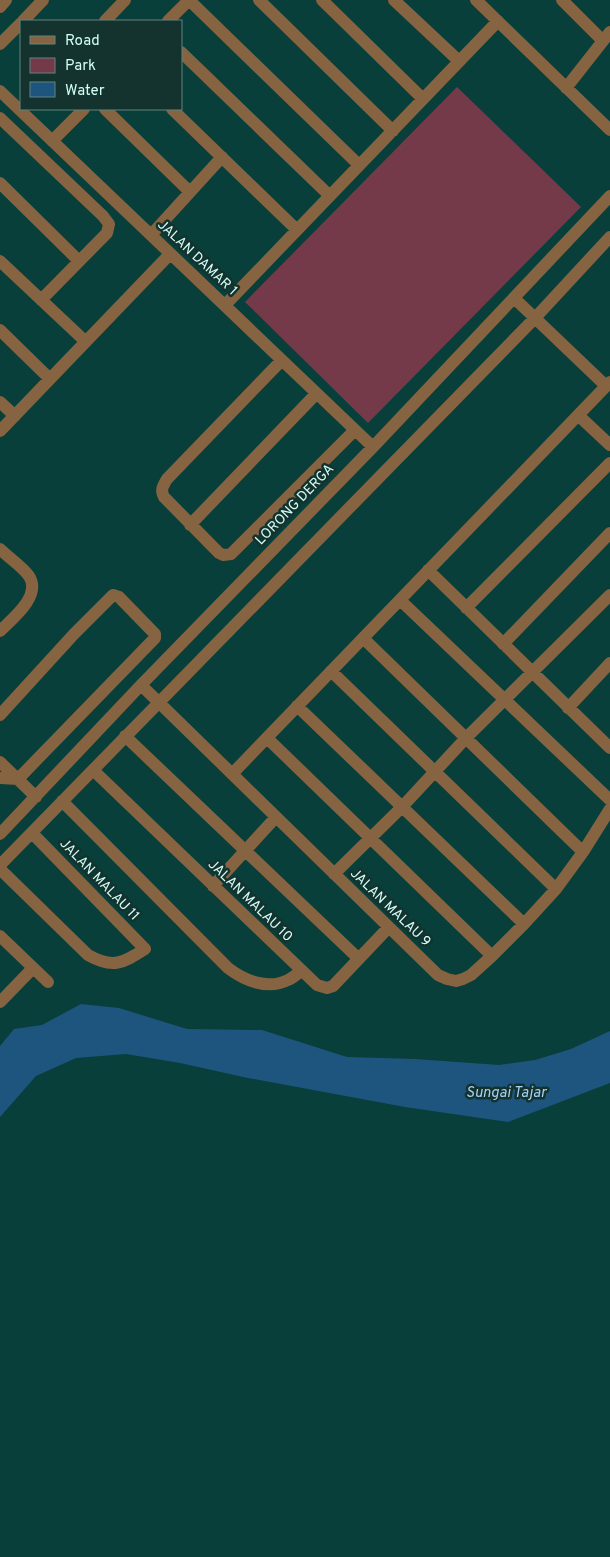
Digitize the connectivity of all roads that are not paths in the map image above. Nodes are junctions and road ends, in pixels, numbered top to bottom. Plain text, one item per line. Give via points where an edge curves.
1 (6, 0) edge
2 (43, 0) edge
3 (125, 0) edge
4 (189, 0) edge
5 (259, 0) edge
6 (322, 0) edge
7 (394, 0) edge
8 (476, 0) edge
9 (562, 0) edge
10 (0, 7) edge
11 (24, 20) edge
12 (106, 20) edge
13 (169, 20) edge
14 (498, 21) junction
15 (20, 24) edge
16 (607, 36) edge
17 (0, 44) edge
18 (182, 53) edge
19 (459, 61) junction
20 (566, 88) junction
21 (0, 91) edge
22 (423, 99) junction
23 (20, 109) edge
24 (21, 110) edge
25 (83, 110) edge
26 (106, 110) edge
27 (173, 110) edge
28 (0, 118) edge
29 (610, 130) edge
30 (393, 131) junction
31 (52, 141) junction
32 (222, 157) junction
33 (359, 165) junction
34 (0, 183) edge
35 (190, 192) junction
36 (330, 196) junction
37 (610, 196) edge
38 (297, 230) junction
39 (151, 235) junction
40 (610, 237) edge
41 (170, 254) junction
42 (78, 260) junction
43 (0, 261) edge
44 (514, 298) junction
45 (41, 300) junction
46 (225, 305) junction
47 (535, 318) junction
48 (0, 330) edge
49 (86, 342) junction
50 (282, 360) junction
51 (50, 379) junction
52 (608, 384) edge
53 (316, 394) junction
54 (0, 402) edge
55 (578, 415) junction
56 (15, 416) junction
57 (355, 430) junction
58 (0, 432) edge
59 (610, 445) edge
60 (373, 447) junction
61 (610, 463) edge
62 (190, 525) junction
63 (610, 533) edge
64 (0, 549) edge
65 (428, 570) junction
66 (610, 595) edge
67 (400, 600) junction
68 (466, 608) junction
69 (2, 625) edge
70 (363, 638) junction
71 (503, 644) junction
72 (610, 663) edge
73 (331, 671) junction
74 (532, 673) junction
75 (141, 685) junction
76 (505, 700) junction
77 (158, 703) junction
78 (297, 706) junction
79 (568, 708) junction
80 (0, 715) edge
81 (125, 736) junction
82 (267, 738) junction
83 (466, 738) junction
84 (610, 748) edge
85 (0, 762) edge
86 (92, 770) junction
87 (435, 771) junction
88 (232, 774) junction
89 (0, 778) edge
90 (18, 779) junction
91 (36, 797) junction
92 (610, 800) edge
93 (62, 801) junction
94 (402, 806) junction
95 (610, 809) edge
96 (276, 817) junction
97 (32, 832) junction
98 (0, 834) edge
99 (370, 838) junction
100 (245, 851) junction
101 (583, 852) junction
102 (0, 865) edge
103 (0, 870) edge
104 (334, 874) junction
105 (213, 886) junction
106 (556, 889) junction
107 (524, 924) junction
108 (389, 927) junction
109 (0, 936) edge
110 (492, 956) junction
111 (359, 959) junction
112 (33, 968) junction
113 (302, 971) junction
114 (48, 982) dead end
115 (0, 1002) edge

1 - 10 street
2 - 11 street
3 - 12 street
4 - 13 street
4 - 33 street
5 - 30 street
6 - 22 street
7 - 19 street
8 - 14 street
9 - 16 street
14 - 19 street
14 - 20 street
15 - 17 street
16 - 20 street
18 - 36 street
19 - 22 street
20 - 29 street
21 - 23 street, JALAN DAMAR 1
22 - 30 street
24 - 31 street, JALAN DAMAR 1
25 - 31 street
26 - 35 street
27 - 32 street
28 - 42 street via 108,224 107,233
30 - 33 street
31 - 39 street, JALAN DAMAR 1
32 - 35 street
32 - 38 street
33 - 36 street
34 - 42 street
35 - 39 street
36 - 38 street
37 - 44 street, LORONG DERGA
38 - 46 street
39 - 41 street, JALAN DAMAR 1
40 - 47 street
41 - 46 street, JALAN DAMAR 1
41 - 49 street
42 - 45 street
43 - 45 street
44 - 47 street
44 - 60 street, LORONG DERGA
45 - 49 street
46 - 50 street, JALAN DAMAR 1
47 - 52 street
47 - 77 street
48 - 51 street
49 - 51 street
50 - 53 street, JALAN DAMAR 1
50 - 62 street via 163,485 161,492 164,497
51 - 56 street
52 - 55 street
53 - 57 street, JALAN DAMAR 1
53 - 62 street
54 - 56 street
55 - 59 street
55 - 65 street
56 - 58 street
57 - 60 street, JALAN DAMAR 1
57 - 62 street via 231,554 219,553
60 - 75 street, LORONG DERGA
61 - 68 street
63 - 71 street
64 - 69 street via 29,577 32,585 32,594 27,602
65 - 67 street
65 - 68 street
66 - 74 street
67 - 70 street
67 - 76 street
68 - 71 street
70 - 73 street
70 - 83 street
71 - 74 street
72 - 79 street
73 - 78 street
73 - 87 street
74 - 76 street
74 - 79 street
75 - 77 street, JALAN MALAU 9
75 - 91 street, LORONG DERGA
76 - 83 street
76 - 92 street
77 - 81 street
77 - 88 street, JALAN MALAU 9
78 - 82 street
78 - 94 street
79 - 84 street
80 - 90 street via 113,595 119,597 156,634
81 - 86 street
81 - 100 street
82 - 88 street
82 - 99 street
83 - 87 street
83 - 101 street
85 - 90 street
86 - 93 street
86 - 105 street, JALAN MALAU 10
87 - 94 street
87 - 106 street
88 - 96 street, JALAN MALAU 9
89 - 90 street
90 - 91 street
91 - 98 street, LORONG DERGA
93 - 97 street
93 - 113 street via 238,976 248,981 272,984 288,980
94 - 99 street
94 - 107 street
95 - 101 street, JALAN MALAU 9
96 - 100 street
96 - 104 street, JALAN MALAU 9
97 - 102 street
97 - 103 street, JALAN MALAU 11 via 145,949 119,963 97,960
99 - 104 street
99 - 110 street
100 - 105 street
100 - 111 street
101 - 106 street, JALAN MALAU 9
104 - 108 street, JALAN MALAU 9
105 - 113 street, JALAN MALAU 10
106 - 107 street, JALAN MALAU 9
107 - 110 street, JALAN MALAU 9
108 - 110 street, JALAN MALAU 9 via 438,975 447,979 456,981 471,975
108 - 111 street, JALAN MALAU 10
109 - 112 street
111 - 113 street, JALAN MALAU 10 via 327,988 316,985
112 - 114 street
112 - 115 street

